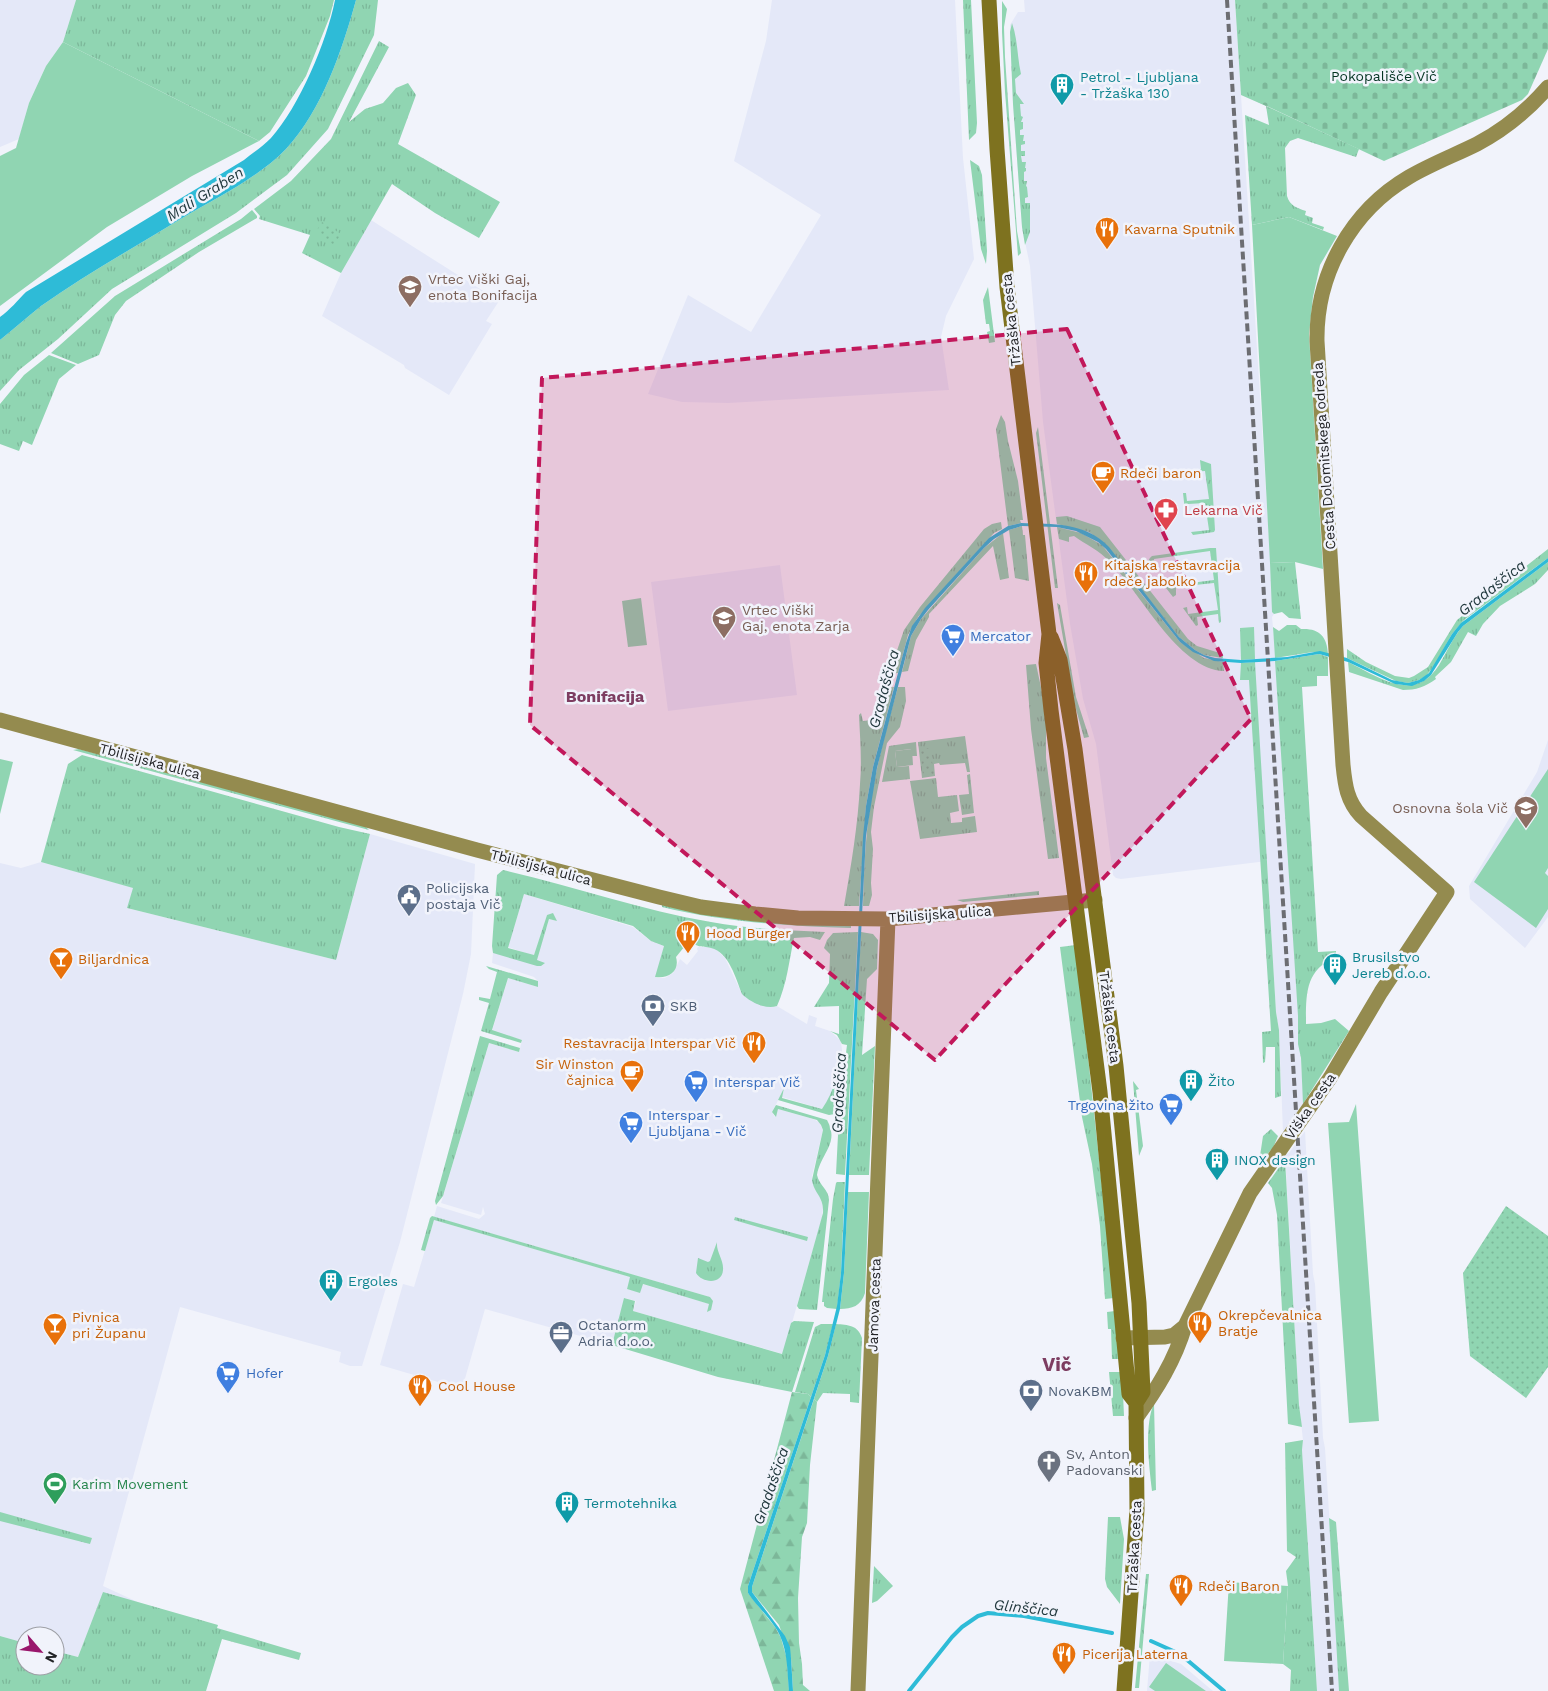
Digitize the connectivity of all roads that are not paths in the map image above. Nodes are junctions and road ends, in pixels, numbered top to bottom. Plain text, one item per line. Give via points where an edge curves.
1 (990, 2) edge
2 (1548, 87) edge
3 (1049, 634) junction
4 (0, 720) edge
5 (1447, 892) joint
6 (1095, 900) junction
7 (1076, 902) junction
8 (888, 919) junction
9 (1185, 1326) junction
10 (1123, 1338) junction
11 (1141, 1338) junction
12 (1136, 1410) junction
13 (858, 1691) edge
14 (1124, 1691) edge

1 - 3 main road, Tržaška cesta via 1007,287
2 - 5 street, Cesta Dolomitskega odreda via 1495,134 1410,176 1380,196 1348,233 1338,251 1323,291 1317,333 1344,776 1350,800 1357,811
3 - 6 main road, Tržaška cesta via 1060,660 1066,692
3 - 7 main road, Tržaška cesta via 1046,663
4 - 8 street, Tbilisijska ulica via 659,898 798,918
5 - 9 street, Viška cesta via 1381,992 1330,1078 1250,1193
6 - 7 street, Tbilisijska ulica
6 - 11 main road, Tržaška cesta via 1116,1066
7 - 8 street, Tbilisijska ulica
7 - 10 main road, Tržaška cesta via 1100,1092
8 - 13 street, Jamova cesta
9 - 11 street via 1174,1336
9 - 12 street, Viška cesta via 1158,1388
10 - 11 street
10 - 12 main road, Tržaška cesta via 1129,1394
11 - 12 main road, Tržaška cesta via 1143,1392
12 - 14 main road, Tržaška cesta via 1137,1510

